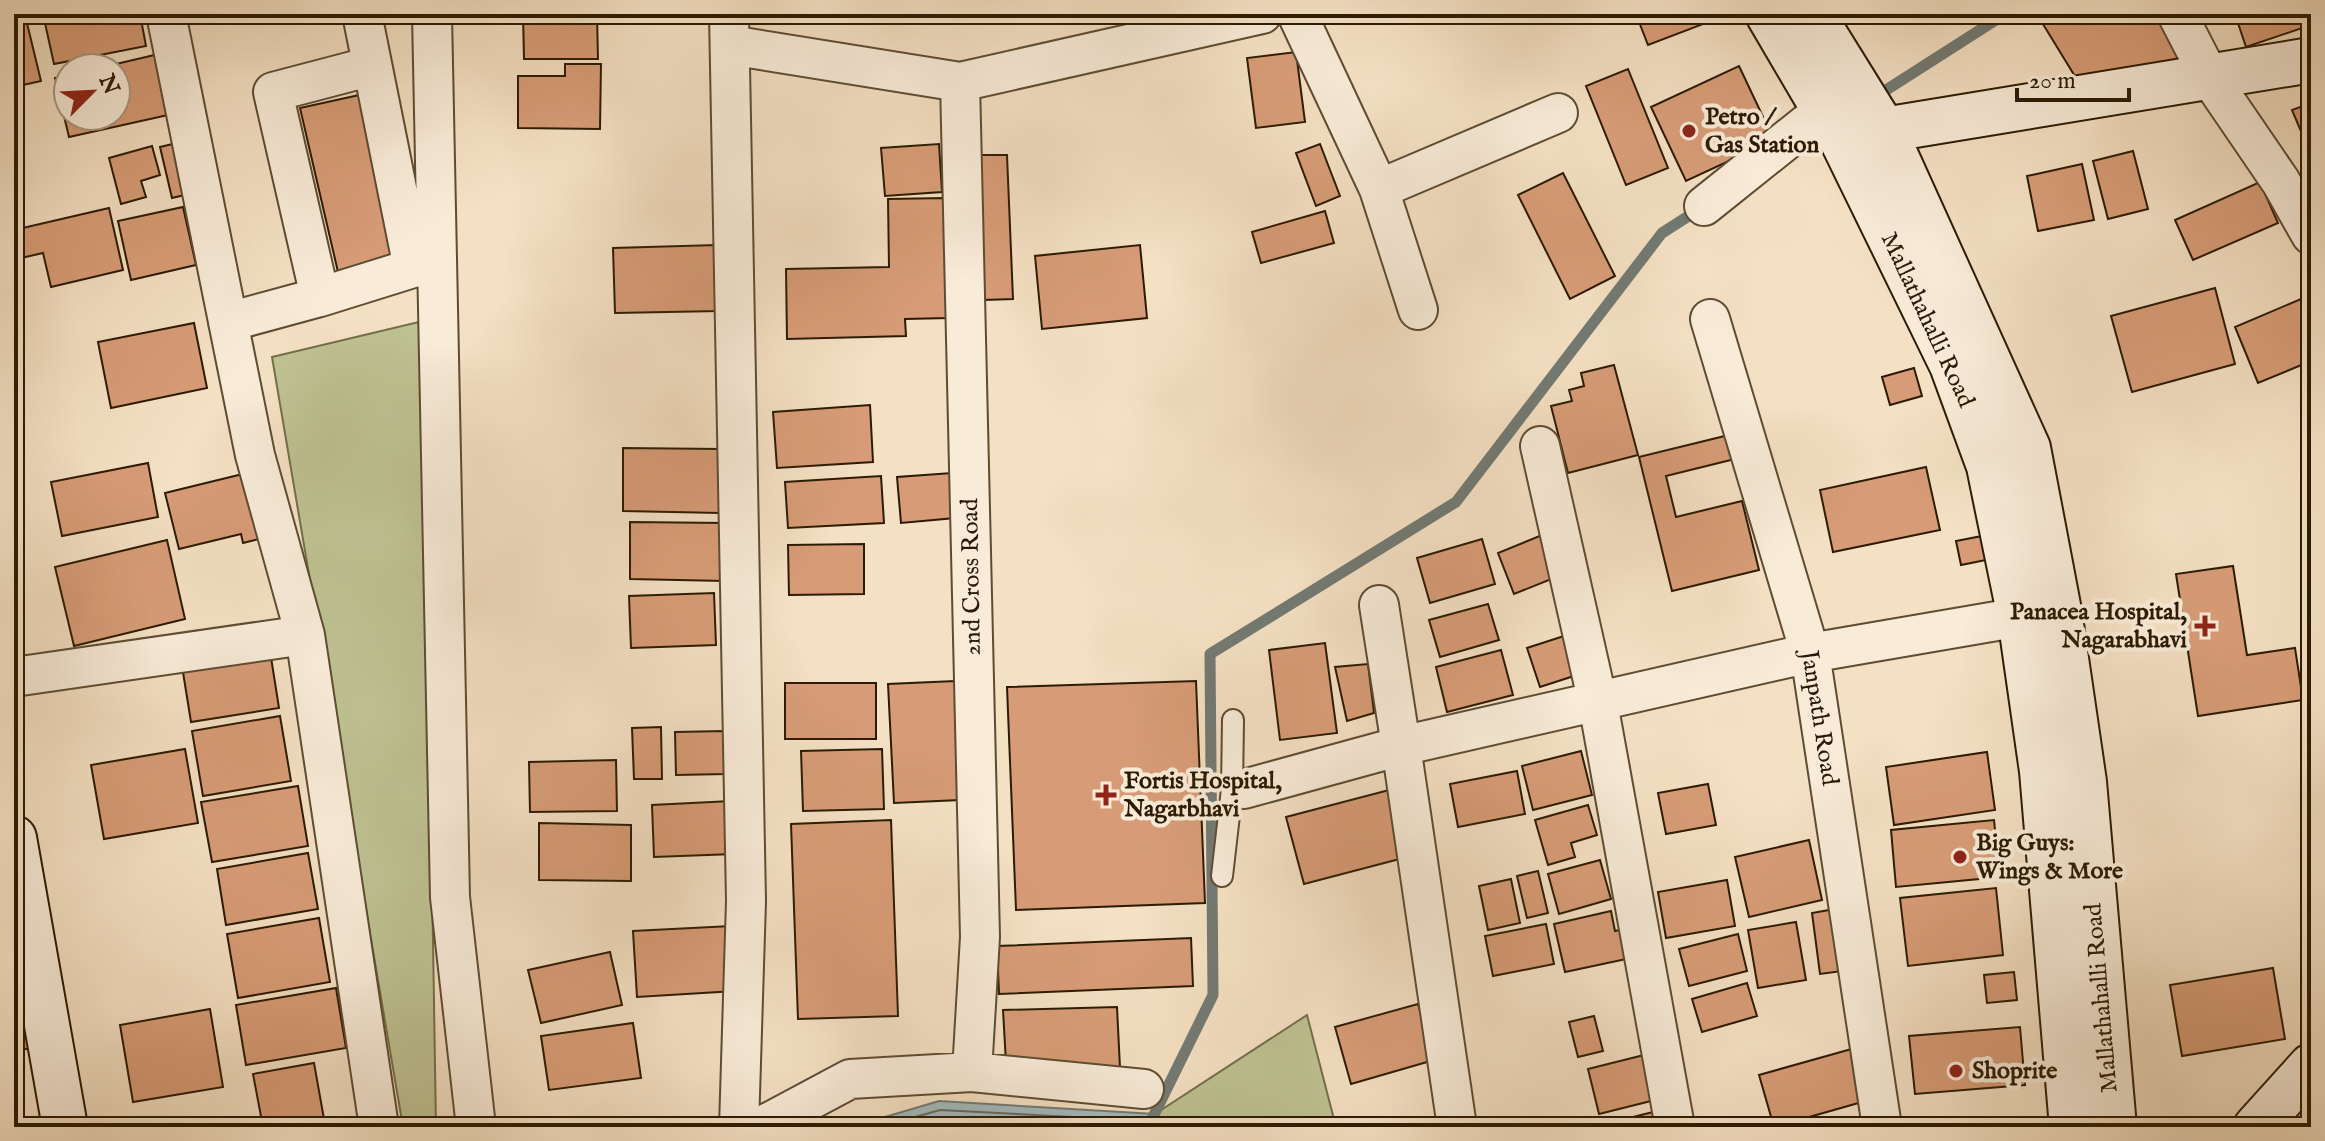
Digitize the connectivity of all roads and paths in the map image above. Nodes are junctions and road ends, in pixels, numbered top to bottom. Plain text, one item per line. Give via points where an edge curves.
1 (166, 14) edge
2 (362, 14) edge
3 (432, 14) edge
4 (1262, 14) edge
5 (1297, 14) edge
6 (1768, 14) edge
7 (1812, 14) edge
8 (2177, 14) edge
9 (730, 30) edge
10 (2311, 60) edge
11 (372, 66) junction
12 (2210, 78) junction
13 (960, 82) junction
14 (1558, 113) dead end
15 (1833, 126) junction
16 (1884, 130) junction
17 (1379, 189) junction
18 (1704, 206) dead end
19 (2311, 235) edge
20 (320, 297) junction
21 (1418, 310) dead end
22 (1710, 319) dead end
23 (228, 322) junction
24 (1540, 446) dead end
25 (1379, 605) dead end
26 (2020, 617) junction
27 (305, 635) junction
28 (1810, 653) junction
29 (14, 677) edge
30 (1598, 703) junction
31 (1233, 720) dead end
32 (1401, 746) junction
33 (1238, 789) junction
34 (14, 838) edge
35 (1222, 876) dead end
36 (2311, 1066) edge
37 (2107, 1071) junction
38 (972, 1072) junction
39 (1144, 1089) dead end
40 (2257, 1123) edge
41 (2070, 1124) edge
42 (65, 1127) edge
43 (379, 1127) edge
44 (476, 1127) edge
45 (739, 1127) edge
46 (760, 1127) edge
47 (1457, 1127) edge
48 (1675, 1127) edge
49 (1882, 1127) edge
50 (2114, 1127) edge
51 (2138, 1127) edge

1 - 23 street
2 - 11 street
3 - 44 street via 450,897
4 - 13 street
5 - 17 street
6 - 15 main road, Mallathahalli Road
7 - 16 main road, Mallathahalli Road
8 - 12 street
9 - 13 street
9 - 45 street via 746,901
10 - 12 main road
11 - 20 street via 413,268
11 - 20 street via 273,92
12 - 16 main road
12 - 19 street
13 - 38 street, 2nd Cross Road via 980,937
14 - 17 street
15 - 16 main road
15 - 18 street
15 - 26 main road, Mallathahalli Road via 1952,365 1989,466
16 - 37 main road, Mallathahalli Road via 2028,448 2084,782
17 - 21 street
20 - 23 street
22 - 28 street, Janpath Road
23 - 27 street via 255,455
24 - 30 street
25 - 32 street
26 - 28 street
26 - 41 main road, Mallathahalli Road via 2042,771
27 - 29 street
27 - 43 street
28 - 30 street
28 - 49 street, Janpath Road
30 - 32 street
30 - 48 street
31 - 33 lane
32 - 33 street
32 - 47 street
33 - 35 lane
34 - 42 main road
36 - 40 main road
37 - 50 main road, Mallathahalli Road
37 - 51 main road via 2120,1105
38 - 39 street
38 - 46 street via 850,1079

